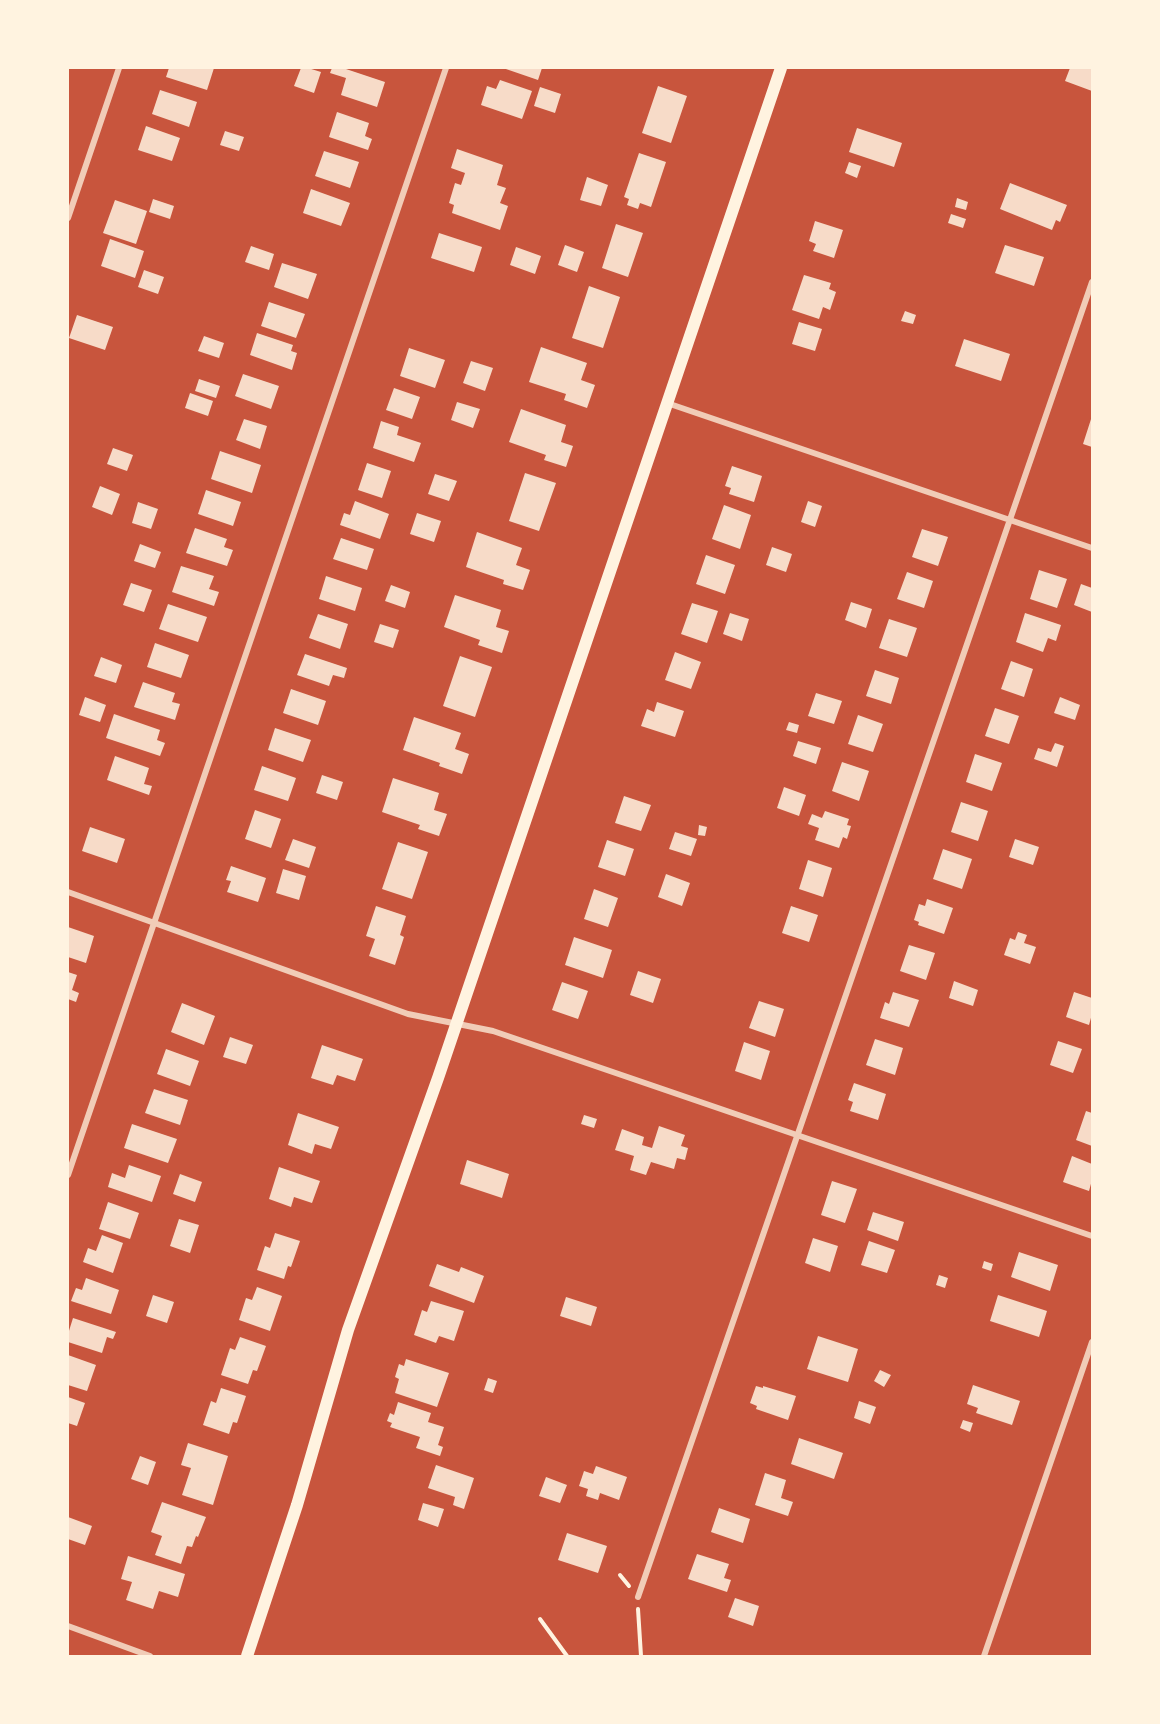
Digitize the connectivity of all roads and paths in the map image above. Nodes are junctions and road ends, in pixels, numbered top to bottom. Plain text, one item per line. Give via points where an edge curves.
1 (119, 68) edge
2 (446, 68) edge
3 (781, 68) edge
4 (68, 218) edge
5 (1092, 282) edge
6 (667, 403) junction
7 (1010, 520) junction
8 (1092, 548) edge
9 (68, 892) edge
10 (154, 924) junction
11 (456, 1024) junction
12 (798, 1135) junction
13 (68, 1175) edge
14 (1092, 1236) edge
15 (1092, 1342) edge
16 (620, 1575) dead end
17 (638, 1597) junction
18 (540, 1619) dead end
19 (68, 1626) edge
20 (150, 1656) edge
21 (247, 1656) edge
22 (567, 1656) edge
23 (641, 1656) edge
24 (984, 1656) edge

1 - 4 street
2 - 10 street
3 - 6 main road
5 - 7 street
6 - 7 street
6 - 11 main road
7 - 8 street
7 - 12 street
9 - 10 street
10 - 11 street via 408,1014
10 - 13 street
11 - 12 street via 493,1031
11 - 21 main road via 348,1330 297,1505
12 - 14 street
12 - 17 street
15 - 24 street
16 - 17 path
17 - 23 path
18 - 22 path
19 - 20 street

